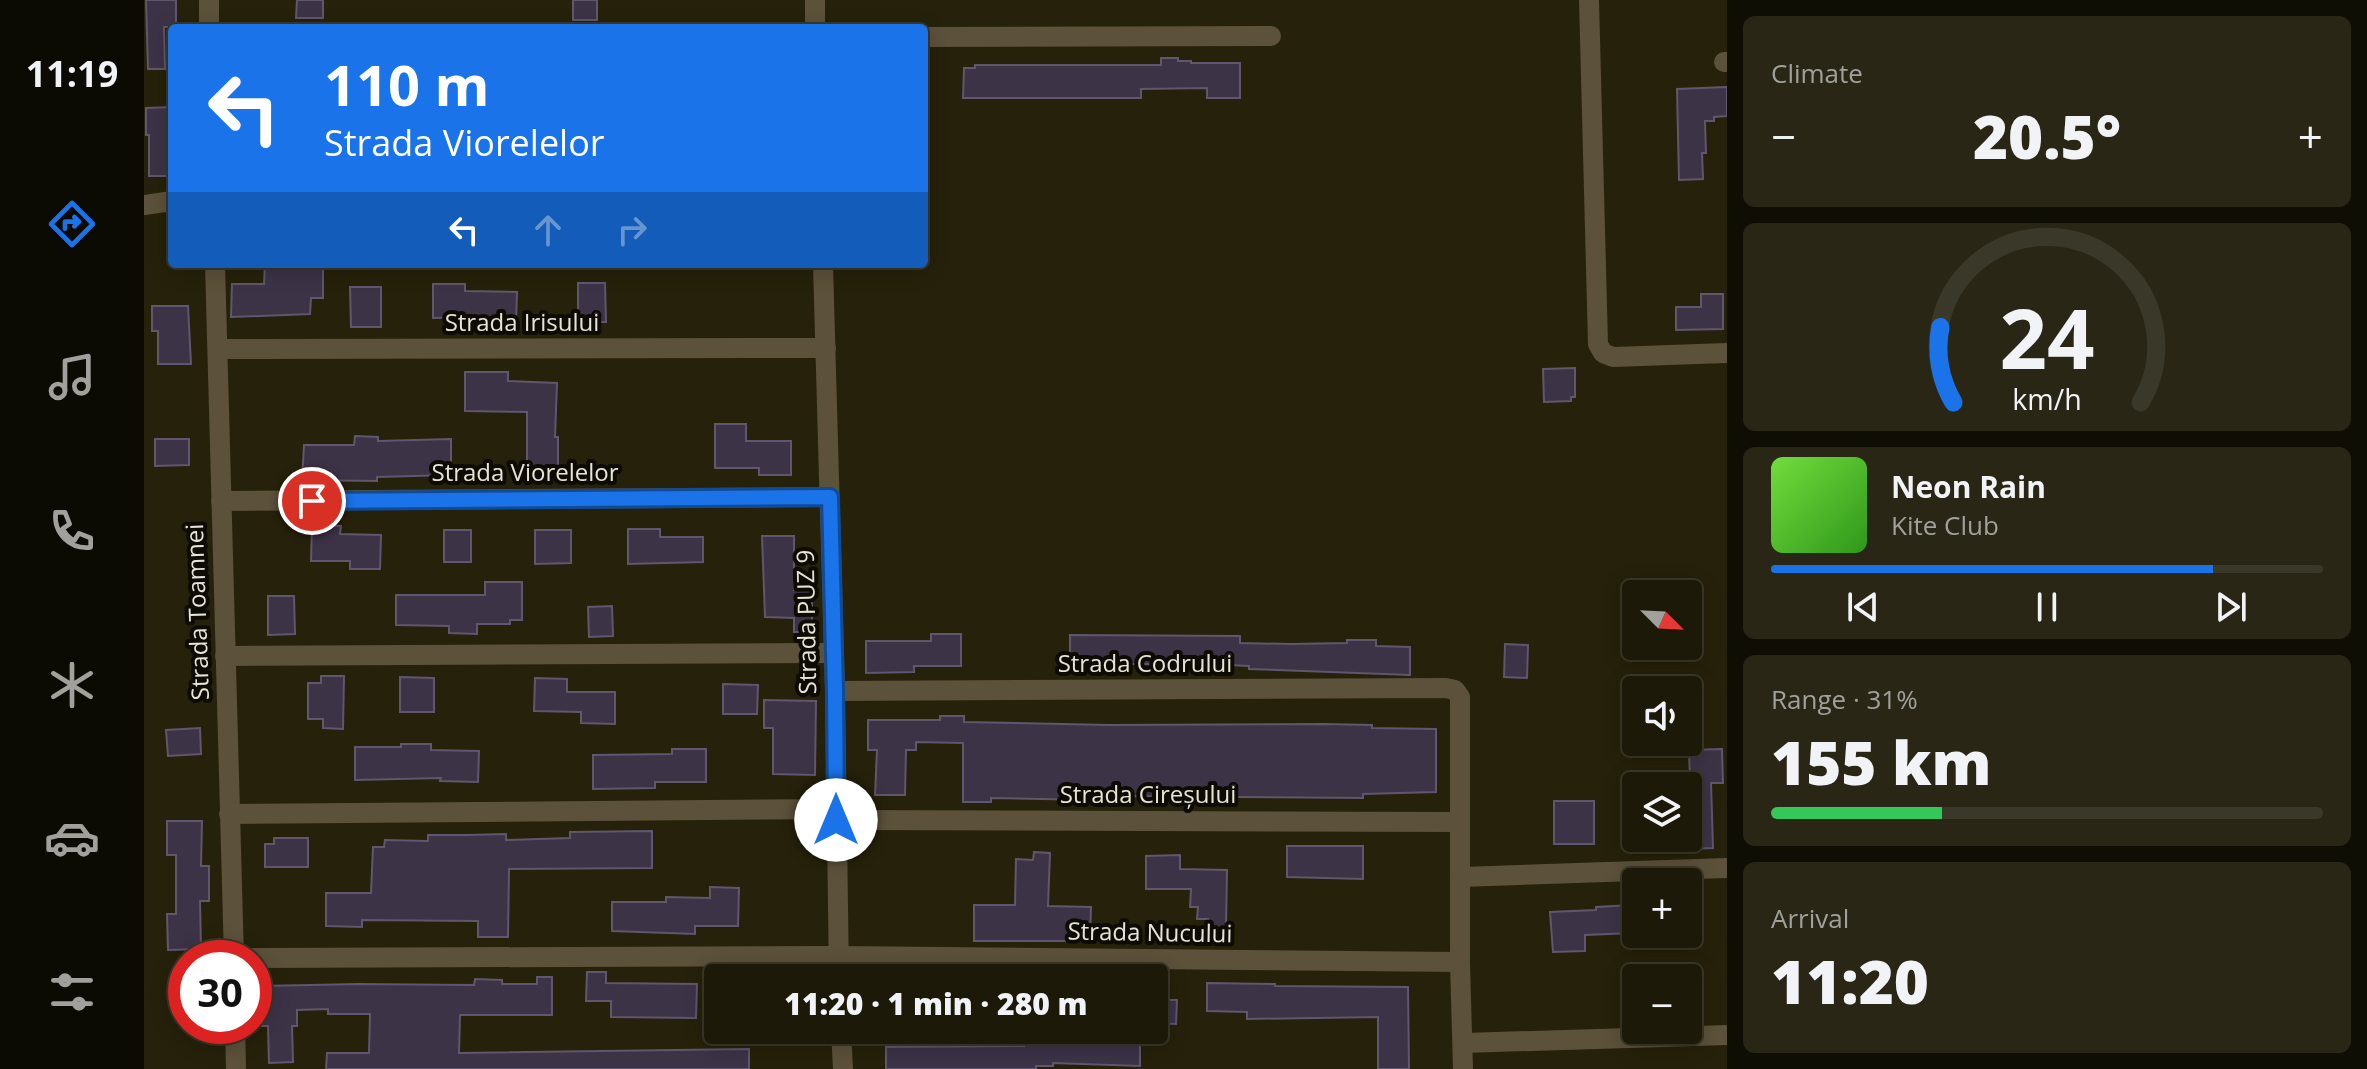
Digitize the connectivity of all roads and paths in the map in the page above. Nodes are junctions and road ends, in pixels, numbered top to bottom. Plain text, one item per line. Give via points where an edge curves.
1 (209, 0) edge
2 (815, 0) edge
3 (1589, 0) edge
4 (209, 24) edge
5 (815, 24) edge
6 (1271, 36) dead end
7 (928, 37) edge
8 (168, 202) edge
9 (144, 205) edge
10 (215, 268) edge
11 (823, 268) edge
12 (826, 348) junction
13 (218, 349) junction
14 (1727, 353) edge
15 (830, 497) junction
16 (221, 501) junction
17 (834, 653) junction
18 (225, 656) junction
19 (835, 691) junction
20 (229, 814) junction
21 (836, 814) junction
22 (1460, 822) junction
23 (1727, 868) edge
24 (1461, 877) junction
25 (233, 940) edge
26 (838, 956) junction
27 (272, 958) edge
28 (1460, 962) junction
29 (838, 964) edge
30 (1727, 1035) edge
31 (1463, 1043) junction
32 (235, 1044) edge
33 (842, 1044) edge
34 (236, 1069) edge
35 (843, 1069) edge
36 (1463, 1069) edge

1 - 4 street
2 - 5 street
3 - 14 street via 1598,344 1613,357
6 - 7 street
8 - 9 street
10 - 13 street, Strada Toamnei
11 - 12 street, Strada PUZ 9
12 - 13 street, Strada Irisului
12 - 15 street, Strada PUZ 9
13 - 16 street, Strada Toamnei
15 - 16 street, Strada Viorelelor
15 - 17 street, Strada PUZ 9
16 - 18 street, Strada Toamnei
17 - 18 street
17 - 19 street, Strada PUZ 9
18 - 20 street, Strada Toamnei
19 - 21 street, Strada PUZ 9
19 - 22 street, Strada Codrului via 1446,688 1460,697
20 - 21 street, Strada Cireșului
20 - 25 street, Strada Toamnei
21 - 22 street, Strada Cireșului
21 - 26 street, Strada PUZ 9
22 - 24 street
23 - 24 street
24 - 28 street
26 - 27 street, Strada Nucului
26 - 28 street, Strada Nucului
26 - 29 street, Strada PUZ 9
28 - 31 street
30 - 31 street
31 - 36 street
32 - 34 street
33 - 35 street

